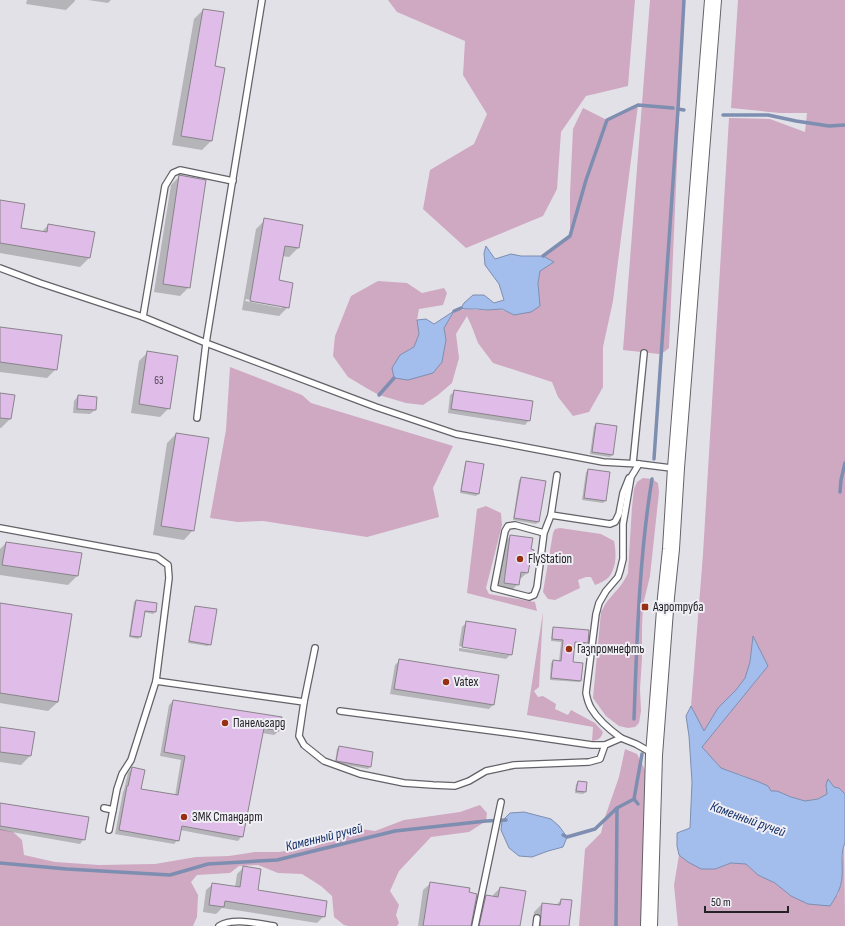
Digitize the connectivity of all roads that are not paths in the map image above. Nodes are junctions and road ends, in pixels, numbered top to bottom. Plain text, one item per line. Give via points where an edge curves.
1 (262, 0) edge
2 (713, 0) edge
3 (233, 181) junction
4 (0, 268) edge
5 (143, 317) junction
6 (206, 343) junction
7 (644, 353) dead end
8 (197, 418) dead end
9 (636, 464) junction
10 (676, 468) junction
11 (558, 475) dead end
12 (631, 477) junction
13 (551, 515) junction
14 (610, 524) junction
15 (623, 524) junction
16 (0, 528) edge
17 (544, 533) junction
18 (315, 648) dead end
19 (156, 681) junction
20 (304, 702) junction
21 (340, 711) dead end
22 (621, 738) junction
23 (605, 745) junction
24 (654, 754) junction
25 (502, 802) dead end
26 (104, 808) dead end
27 (113, 810) junction
28 (109, 830) dead end
29 (537, 918) dead end
30 (220, 926) edge
31 (274, 926) edge
32 (475, 926) edge
33 (536, 926) edge
34 (649, 926) edge

1 - 3 lane
2 - 10 main road
3 - 5 lane via 180,170 173,173 165,186
3 - 6 lane
4 - 5 lane
5 - 6 lane
6 - 8 lane
6 - 9 lane via 376,408 456,434 603,462
7 - 9 lane
9 - 10 lane
9 - 12 lane
10 - 24 main road
11 - 13 lane
12 - 14 lane via 628,478 622,493 617,519
12 - 15 lane
13 - 14 lane
13 - 17 lane
14 - 15 lane
15 - 22 lane via 622,566 618,577 599,603 586,693 591,709
16 - 19 lane via 157,557 168,565 169,578
17 - 17 lane via 534,594 529,597 494,588 508,526 515,525
18 - 20 lane
19 - 20 lane
19 - 27 lane via 131,760 122,774
20 - 23 lane via 299,736 304,745 324,761 360,774 404,783 455,786 486,771 514,765 589,762 600,759
21 - 23 lane
22 - 23 lane
22 - 24 lane
24 - 34 main road
25 - 32 lane
26 - 27 lane
27 - 28 lane
29 - 33 lane
30 - 31 lane via 239,921

